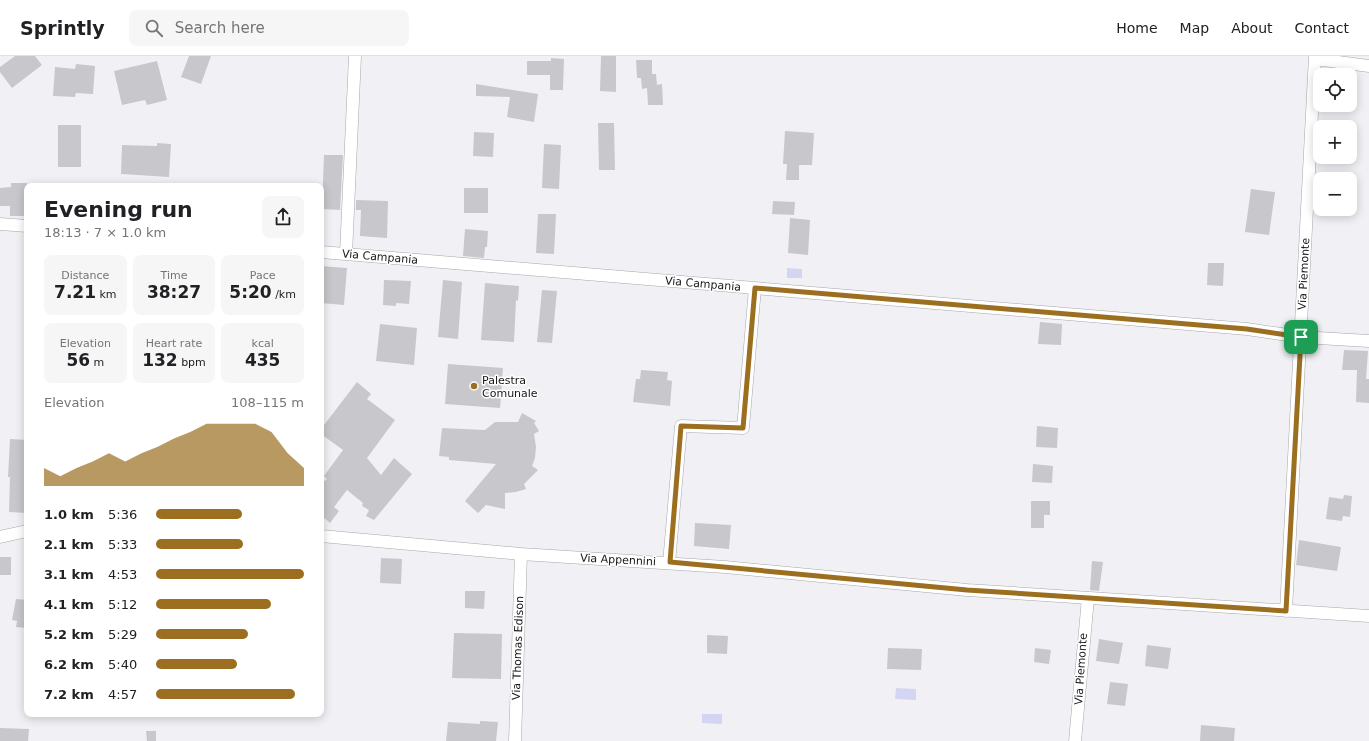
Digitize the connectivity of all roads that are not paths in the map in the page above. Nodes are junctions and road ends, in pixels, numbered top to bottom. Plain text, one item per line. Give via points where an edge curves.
1 (355, 56) edge
2 (1315, 57) edge
3 (1369, 66) edge
4 (0, 224) edge
5 (24, 226) edge
6 (324, 252) edge
7 (346, 254) junction
8 (755, 288) junction
9 (1301, 337) junction
10 (1369, 341) edge
11 (24, 533) edge
12 (324, 536) edge
13 (0, 537) edge
14 (521, 554) junction
15 (670, 562) junction
16 (1088, 598) junction
17 (1286, 611) junction
18 (1369, 616) edge
19 (515, 741) edge
20 (1075, 741) edge

1 - 7 street
2 - 3 street
2 - 9 street, Via Piemonte
4 - 5 street
6 - 7 street, Via Campania
7 - 8 street, Via Campania
8 - 9 street, Via Campania via 1247,329
8 - 15 street via 743,428 681,426
9 - 10 street, Via Campania
9 - 17 street, Via Piemonte
11 - 13 street
12 - 14 street, Via Appennini
14 - 15 street, Via Appennini
14 - 19 street, Via Thomas Edison
15 - 16 street, Via Appennini via 960,589
16 - 17 street, Via Appennini
16 - 20 street, Via Piemonte
17 - 18 street, Via Appennini

